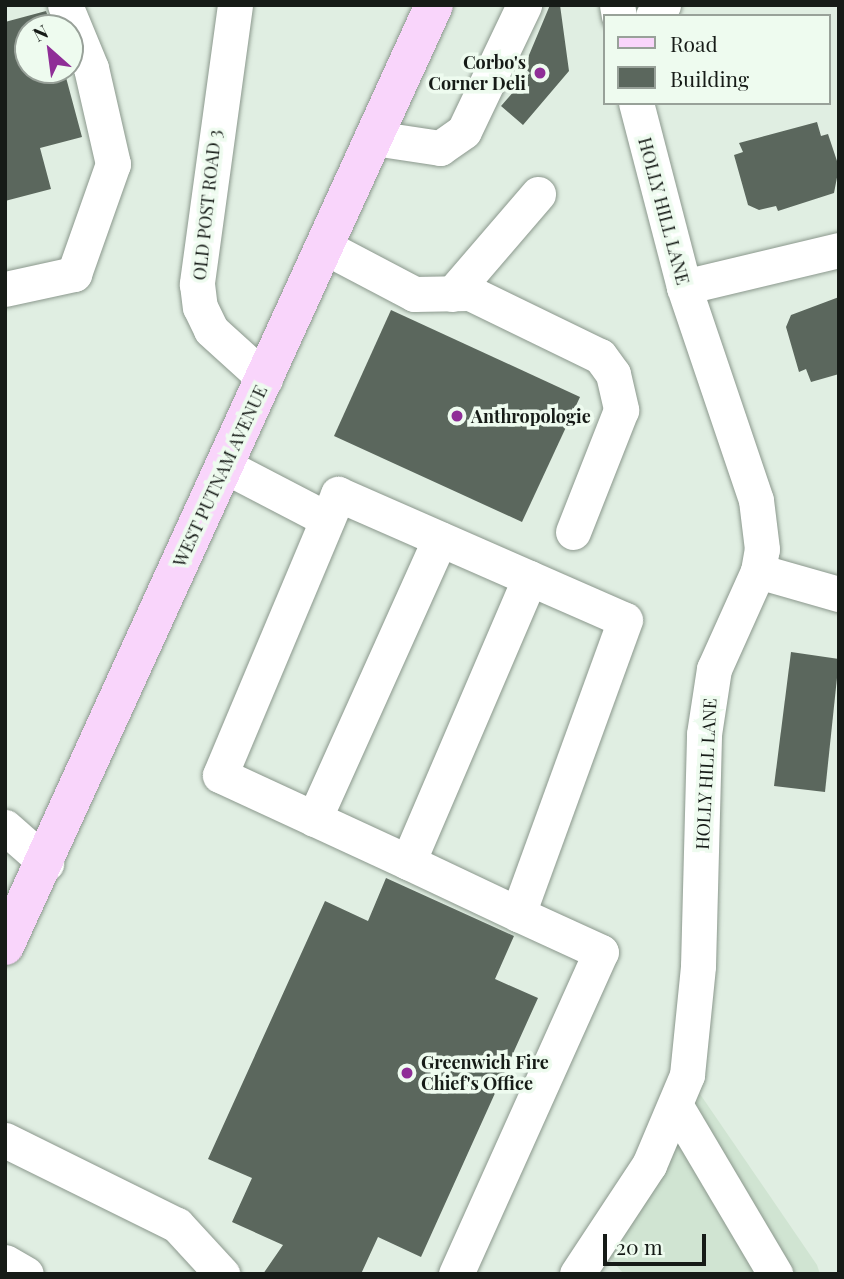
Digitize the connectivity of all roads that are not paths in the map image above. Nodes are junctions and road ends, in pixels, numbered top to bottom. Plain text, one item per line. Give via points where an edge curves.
1 (65, 5) edge
2 (235, 5) edge
3 (435, 5) edge
4 (524, 5) edge
5 (637, 105) edge
6 (374, 138) junction
7 (538, 194) dead end
8 (325, 247) junction
9 (839, 250) edge
10 (684, 287) junction
11 (5, 289) edge
12 (452, 294) junction
13 (265, 379) junction
14 (225, 466) junction
15 (327, 519) junction
16 (573, 532) dead end
17 (440, 539) junction
18 (758, 571) junction
19 (530, 578) junction
20 (839, 594) edge
21 (314, 819) junction
22 (5, 827) edge
23 (46, 863) junction
24 (408, 863) junction
25 (518, 914) junction
26 (5, 946) edge
27 (677, 1108) junction
28 (5, 1140) edge
29 (5, 1262) edge
30 (26, 1274) edge
31 (222, 1274) edge
32 (456, 1274) edge
33 (577, 1274) edge
34 (775, 1274) edge

1 - 11 street via 91,68 113,164 74,274
2 - 13 street, OLD POST ROAD 3 via 197,284 200,307 211,330
3 - 6 main road, WEST PUTNAM AVENUE
4 - 6 street via 464,131 440,148
5 - 10 street, HOLLY HILL LANE
6 - 8 main road, WEST PUTNAM AVENUE
7 - 12 street
8 - 12 street via 414,294
8 - 13 main road, WEST PUTNAM AVENUE
9 - 10 street
10 - 18 street, HOLLY HILL LANE via 756,500 762,549
12 - 16 street via 470,293 600,356 613,374 621,410
13 - 14 main road, WEST PUTNAM AVENUE
14 - 15 street
14 - 23 main road, WEST PUTNAM AVENUE
15 - 17 street via 338,494
15 - 21 street via 220,775
17 - 19 street
17 - 21 street
18 - 20 street
18 - 27 street, HOLLY HILL LANE via 714,669 704,734 698,966 687,1075
19 - 24 street
19 - 25 street via 625,620
21 - 24 street
22 - 23 street
23 - 26 main road, WEST PUTNAM AVENUE
24 - 25 street
25 - 32 street via 601,952
27 - 33 street, HOLLY HILL LANE via 642,1177
27 - 34 street
28 - 31 street via 177,1225
29 - 30 street

